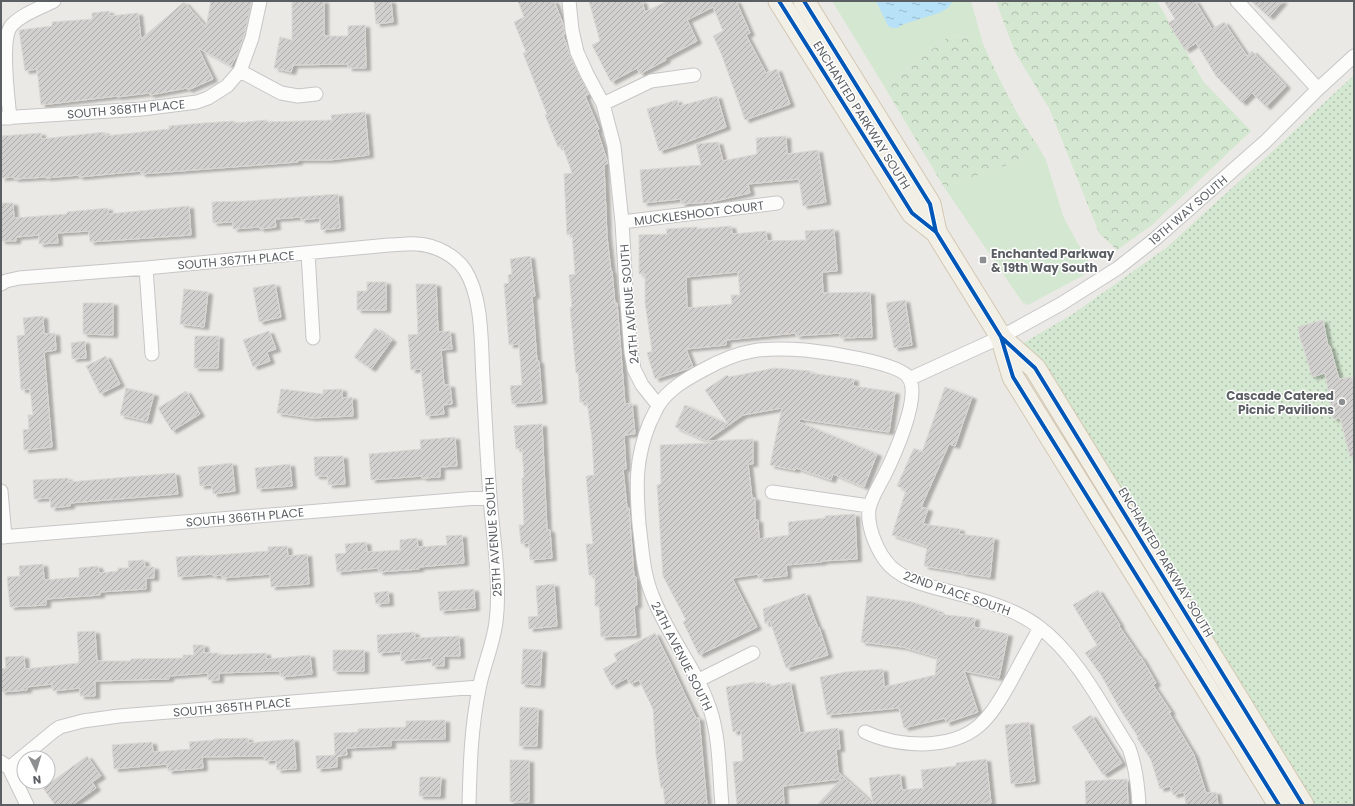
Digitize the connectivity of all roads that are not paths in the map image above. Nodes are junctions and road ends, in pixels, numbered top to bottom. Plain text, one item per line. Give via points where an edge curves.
1 (54, 1) edge
2 (260, 1) edge
3 (569, 1) edge
4 (779, 1) edge
5 (804, 1) edge
6 (1237, 1) edge
7 (1354, 56) edge
8 (240, 71) junction
9 (694, 75) dead end
10 (1318, 89) junction
11 (316, 94) dead end
12 (603, 104) junction
13 (5, 118) edge
14 (777, 203) dead end
15 (622, 222) junction
16 (936, 232) junction
17 (308, 253) junction
18 (146, 268) junction
19 (465, 269) joint
20 (2, 282) edge
21 (1001, 337) junction
22 (313, 338) dead end
23 (152, 354) dead end
24 (910, 379) junction
25 (658, 405) junction
26 (1, 491) edge
27 (772, 492) dead end
28 (490, 497) junction
29 (869, 506) junction
30 (3, 537) edge
31 (1040, 628) junction
32 (753, 653) dead end
33 (697, 681) junction
34 (479, 687) junction
35 (865, 732) dead end
36 (5, 765) edge
37 (27, 805) edge
38 (469, 805) edge
39 (722, 805) edge
40 (1139, 805) edge
41 (1279, 805) edge
42 (1303, 805) edge

1 - 13 street via 20,18 7,33
2 - 8 street via 252,38
3 - 12 street, 24TH AVENUE SOUTH via 577,52
4 - 16 main road, ENCHANTED PARKWAY SOUTH via 912,214
5 - 16 main road, ENCHANTED PARKWAY SOUTH via 930,204
6 - 10 street
7 - 10 street, 19TH WAY SOUTH
8 - 11 street via 281,94
8 - 13 street, SOUTH 368TH PLACE via 223,89 197,102
9 - 12 street via 651,81
10 - 21 street, 19TH WAY SOUTH via 1265,142 1155,239 1118,268 1061,304
12 - 15 street, 24TH AVENUE SOUTH via 614,146
14 - 15 street, MUCKLESHOOT COURT
15 - 25 street, 24TH AVENUE SOUTH via 633,361 638,379
16 - 21 main road, ENCHANTED PARKWAY SOUTH
17 - 18 street, SOUTH 367TH PLACE
17 - 19 street, SOUTH 367TH PLACE via 417,244 444,252
17 - 22 street
18 - 20 street, SOUTH 367TH PLACE via 19,278
18 - 23 street
19 - 28 street, 25TH AVENUE SOUTH via 475,296 478,315
21 - 24 street
21 - 41 main road, ENCHANTED PARKWAY SOUTH via 1014,377
21 - 42 main road, ENCHANTED PARKWAY SOUTH via 1035,368
24 - 25 street via 897,369 856,358 811,351 766,349 736,354 719,361 684,380
24 - 29 street via 912,394 904,427 893,458
25 - 33 street, 24TH AVENUE SOUTH via 644,440 638,465 643,556 655,604
26 - 30 street
27 - 29 street
28 - 30 street, SOUTH 366TH PLACE
28 - 34 street, 25TH AVENUE SOUTH via 498,592 492,644
29 - 31 street, 22ND PLACE SOUTH via 869,519 875,542 886,562 898,572 926,585 1001,607
31 - 35 street via 993,711 981,725 969,733 940,742 908,744 888,741
31 - 40 street, 22ND PLACE SOUTH via 1078,668 1129,748
32 - 33 street
33 - 39 street, 24TH AVENUE SOUTH via 707,702 714,727
34 - 36 street, SOUTH 365TH PLACE via 82,721 67,724 54,731
34 - 38 street, 25TH AVENUE SOUTH via 471,743
36 - 37 street

